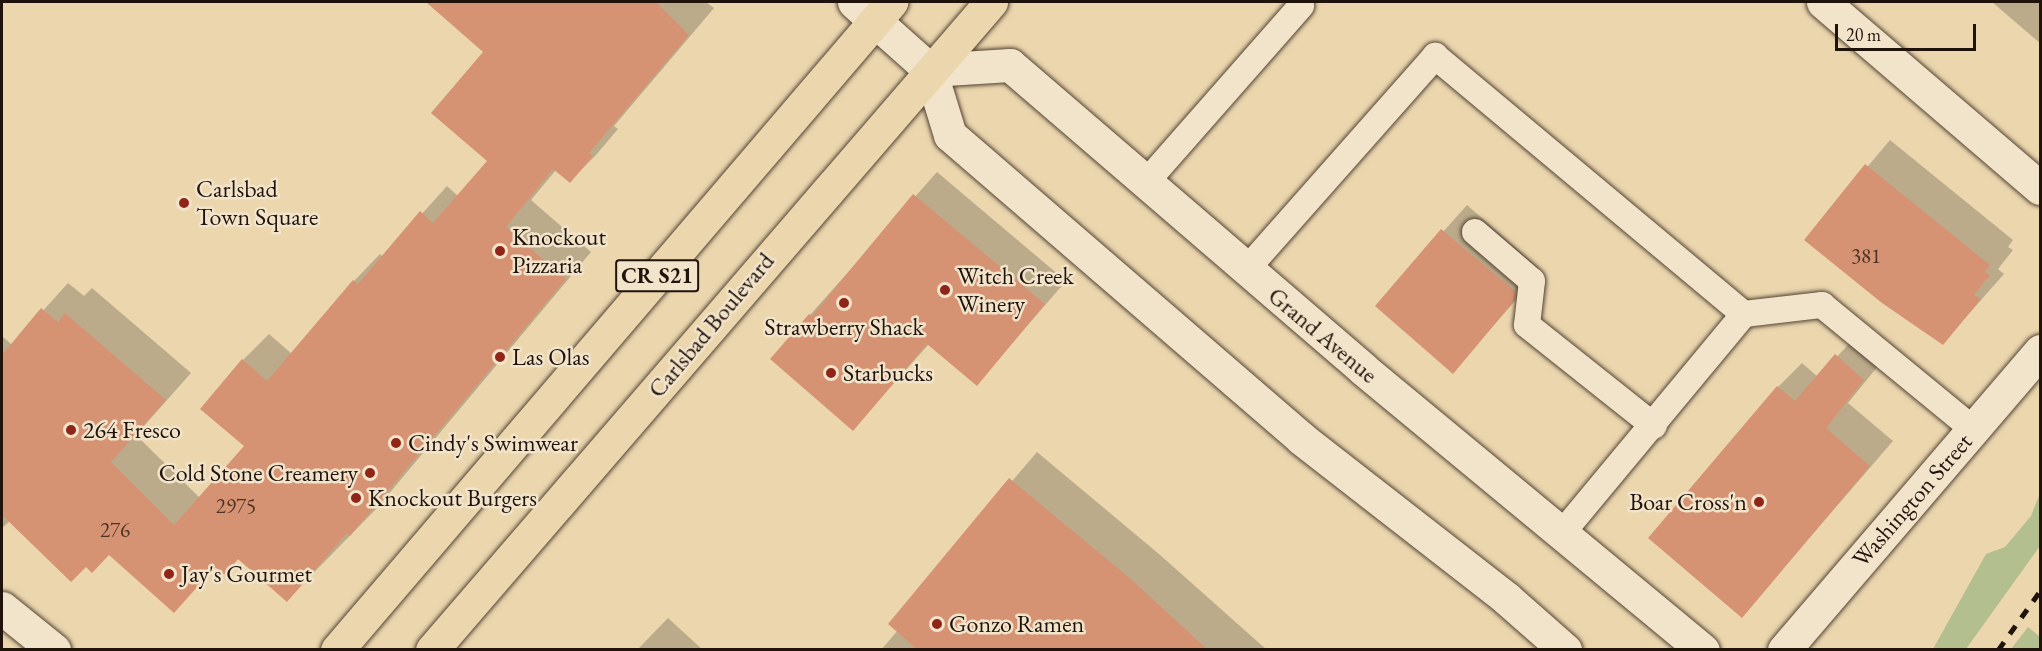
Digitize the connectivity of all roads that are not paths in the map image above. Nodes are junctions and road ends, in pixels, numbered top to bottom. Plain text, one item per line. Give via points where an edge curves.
1 (991, 2) edge
2 (1822, 2) edge
3 (1301, 6) dead end
4 (873, 8) edge
5 (930, 70) junction
6 (1148, 180) junction
7 (2040, 188) edge
8 (1475, 232) dead end
9 (1246, 270) junction
10 (1744, 314) junction
11 (2040, 351) edge
12 (1654, 426) junction
13 (1973, 429) junction
14 (1562, 533) junction
15 (2, 608) edge
16 (54, 650) edge
17 (337, 650) edge
18 (432, 650) edge
19 (1564, 650) edge
20 (1703, 650) edge
21 (1784, 650) edge

1 - 5 main road, Carlsbad Boulevard / CR S21
2 - 7 main road
3 - 6 lane
4 - 5 main road
4 - 17 main road, CR S21
5 - 6 main road, Grand Avenue via 1010,65
5 - 18 main road, Carlsbad Boulevard / CR S21
5 - 19 main road via 950,135 1302,439 1506,598
6 - 9 main road, Grand Avenue
8 - 12 lane via 1532,281 1527,325
9 - 10 lane via 1435,56
9 - 14 main road, Grand Avenue
10 - 12 lane
10 - 13 lane via 1822,305
11 - 13 main road, Washington Street
12 - 14 lane
13 - 21 main road, Washington Street
14 - 20 main road, Grand Avenue
15 - 16 main road

